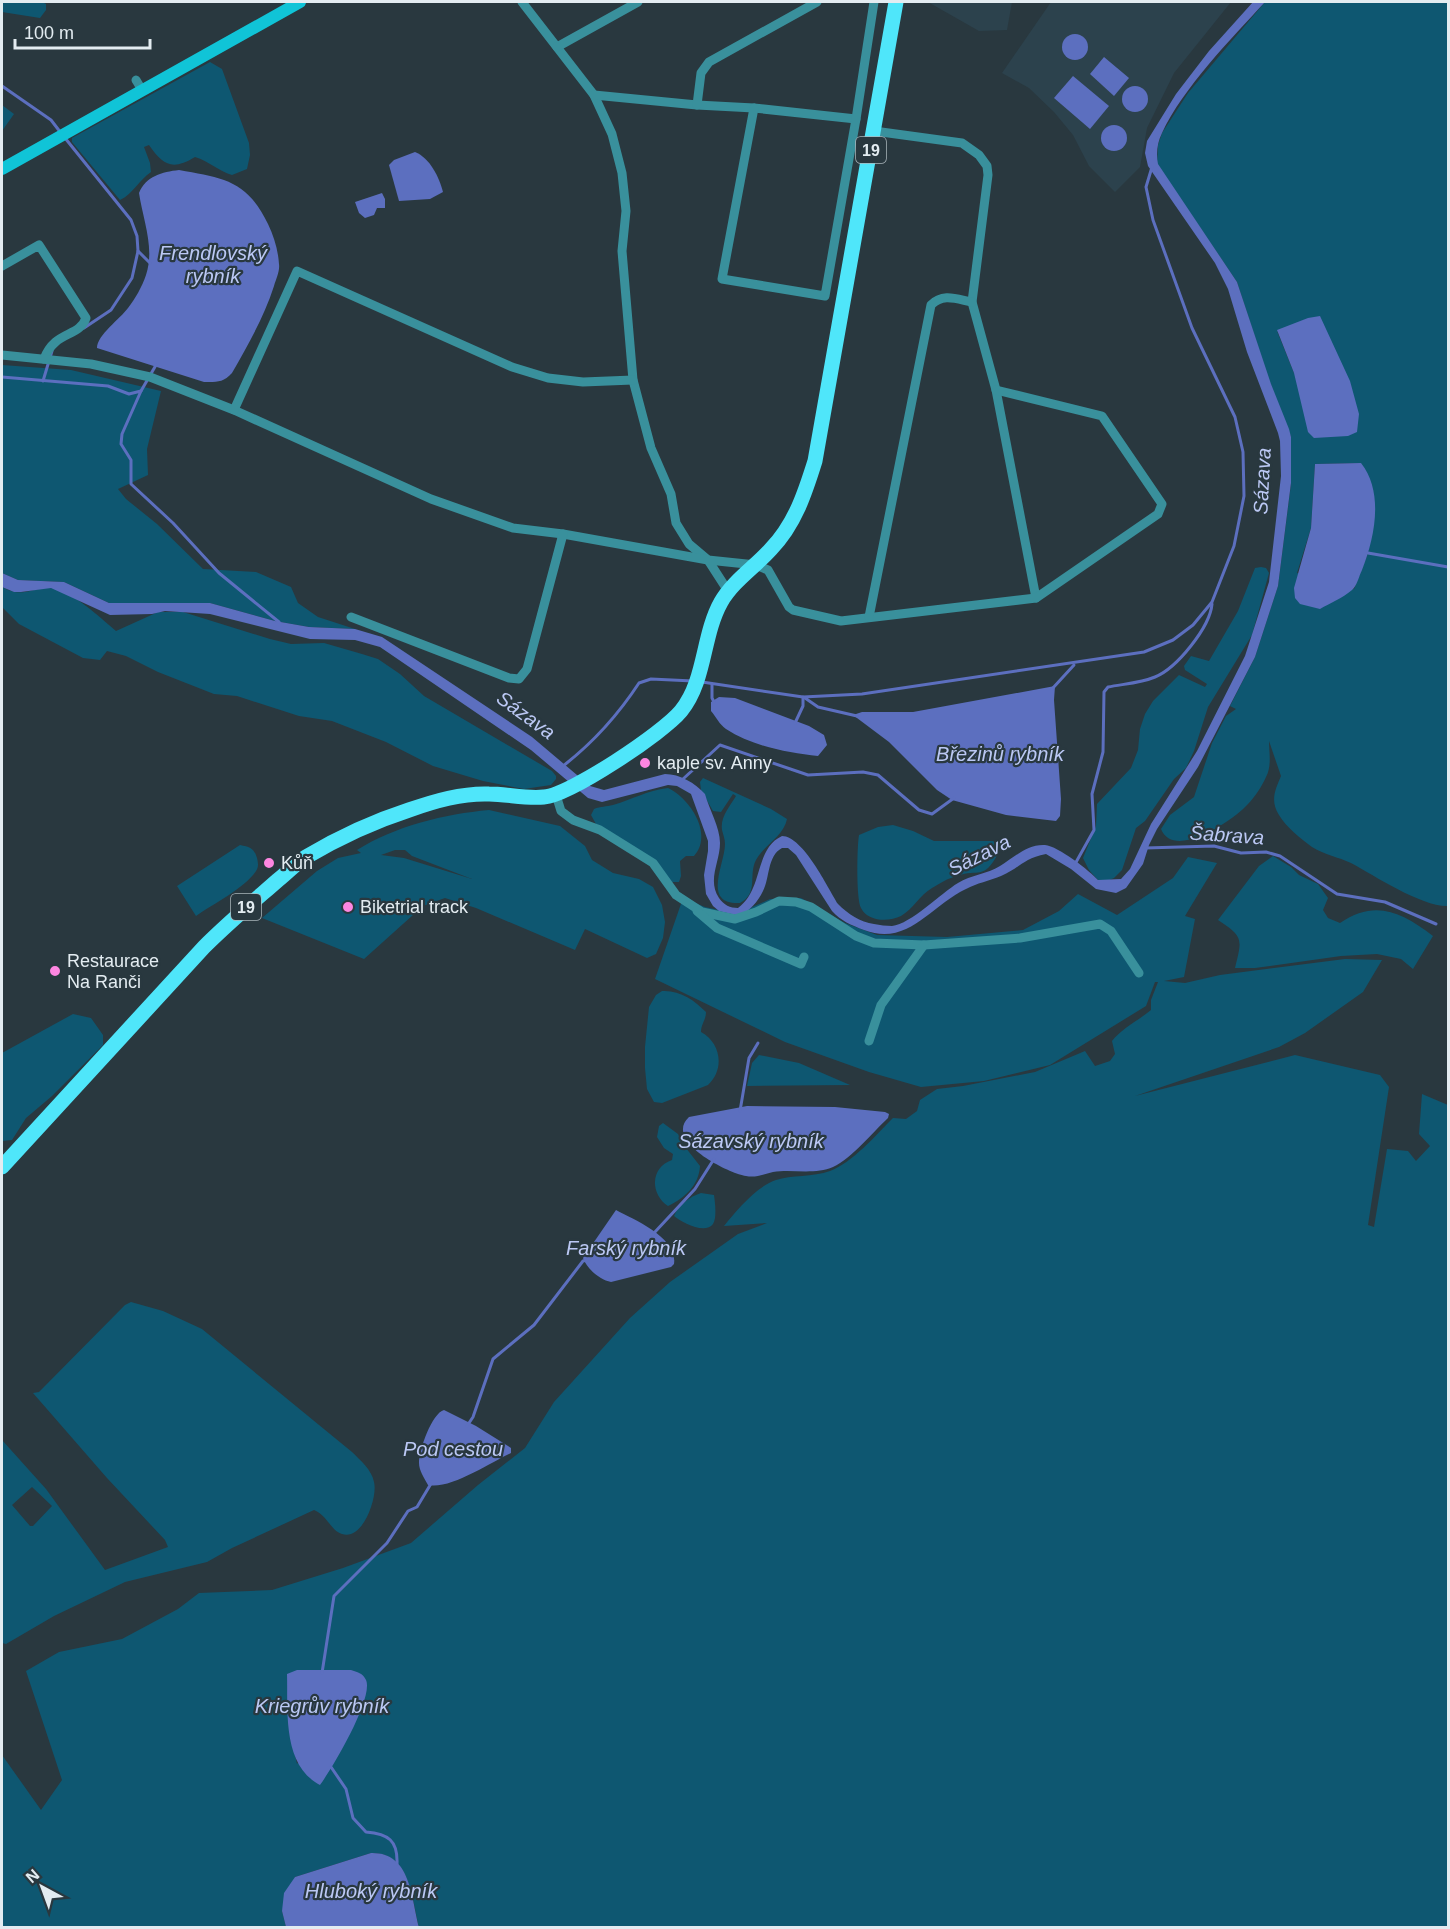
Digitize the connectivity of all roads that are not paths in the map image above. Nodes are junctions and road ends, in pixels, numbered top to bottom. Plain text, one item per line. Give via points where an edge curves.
1 (300, 2) edge
2 (522, 2) edge
3 (638, 2) edge
4 (817, 2) edge
5 (874, 2) edge
6 (896, 2) edge
7 (557, 47) junction
8 (594, 95) junction
9 (698, 105) junction
10 (753, 108) junction
11 (856, 119) junction
12 (874, 131) junction
13 (2, 169) edge
14 (2, 266) edge
15 (972, 302) junction
16 (2, 355) edge
17 (44, 358) junction
18 (633, 380) junction
19 (996, 390) junction
20 (234, 410) junction
21 (563, 534) junction
22 (708, 560) junction
23 (756, 565) junction
24 (728, 591) junction
25 (1036, 598) junction
26 (351, 617) dead end
27 (869, 618) junction
28 (556, 795) junction
29 (693, 908) junction
30 (924, 945) junction
31 (804, 957) dead end
32 (1140, 973) dead end
33 (869, 1041) dead end
34 (2, 1167) edge

1 - 13 street via 139,85
2 - 7 street
3 - 7 street
4 - 9 street via 709,62 701,73
5 - 11 street
6 - 12 main road, 19
7 - 8 street
8 - 9 street
8 - 18 street via 612,134 622,173 626,211 622,251
9 - 10 street
10 - 11 street
10 - 11 street via 722,279 825,296
12 - 15 street via 962,143 987,166
12 - 23 main road, 19 via 815,461 798,511 780,540
14 - 17 street via 39,245 86,318 79,329 56,339
15 - 19 street
15 - 27 street via 944,297 931,305
16 - 17 street
17 - 20 street via 150,377
18 - 20 street via 583,382 512,368 297,271
18 - 22 street via 651,448 671,494 676,523 689,544
19 - 25 street
19 - 25 street via 1102,416 1162,504 1158,514
20 - 21 street via 430,499 513,528
21 - 22 street
21 - 26 street via 527,669 519,679
22 - 23 street
22 - 24 street
23 - 24 main road, 19
23 - 27 street via 768,570 793,610 841,621
24 - 28 main road, 19 via 710,631 690,699 679,714 661,731
25 - 27 street
28 - 29 street via 561,811 573,820 600,830 653,863 676,895
28 - 34 main road, 19 via 487,794 444,800 408,810 305,858 204,947
29 - 30 street via 735,919 779,901 796,902 874,943
29 - 31 street via 717,928 801,964
30 - 32 street via 1020,938 1100,924 1111,931
30 - 33 street via 881,1005

